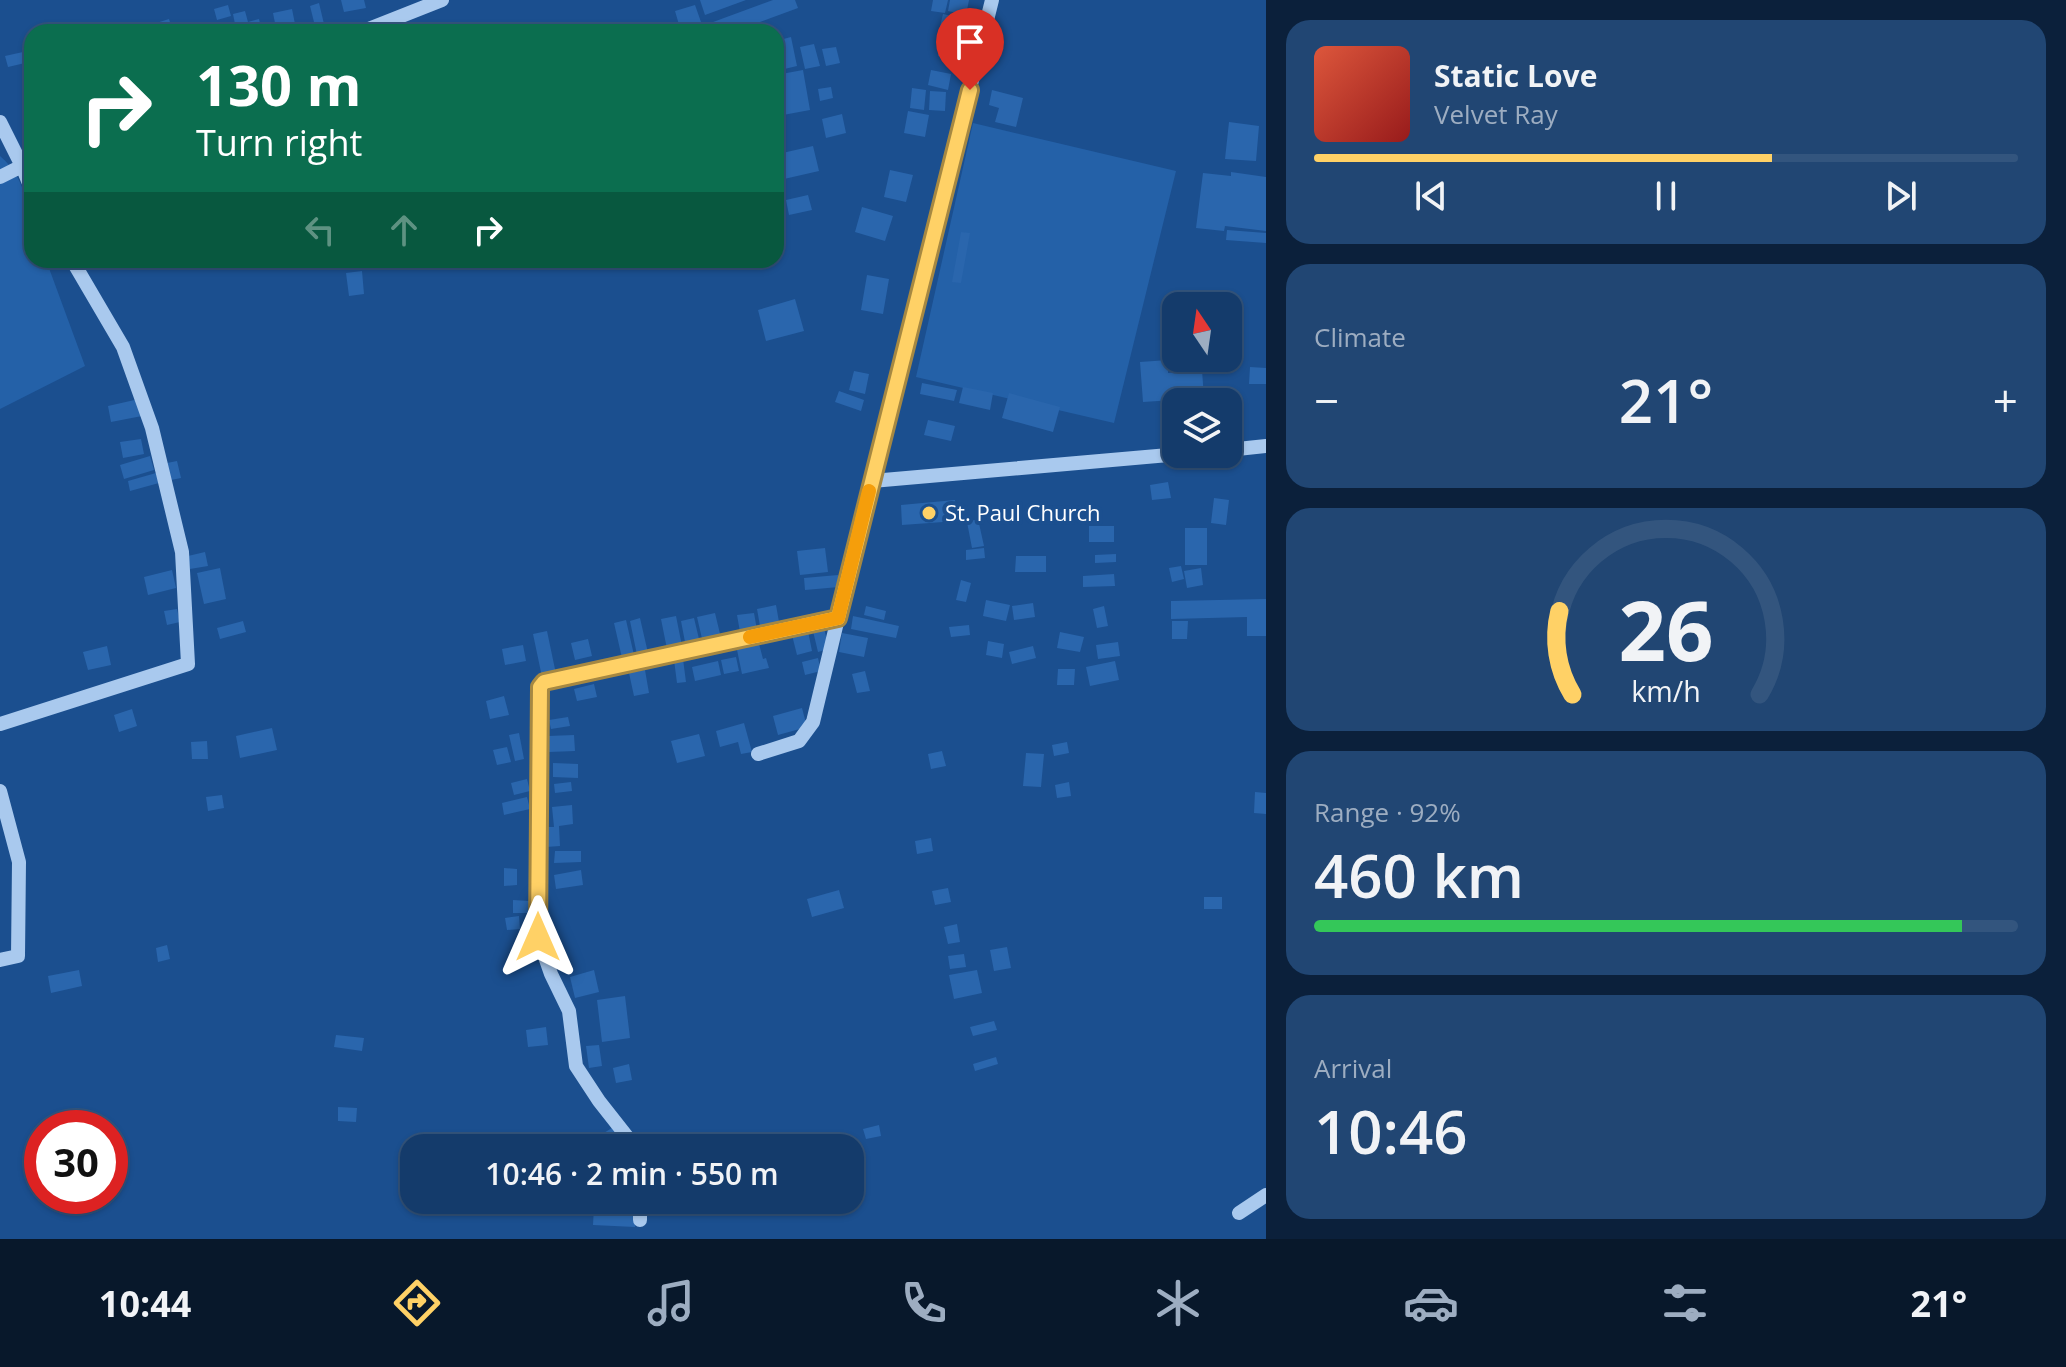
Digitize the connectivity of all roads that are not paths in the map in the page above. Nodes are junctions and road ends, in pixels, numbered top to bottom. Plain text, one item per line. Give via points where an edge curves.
1 (442, 0) edge
2 (992, 0) edge
3 (381, 24) edge
4 (0, 122) edge
5 (24, 159) edge
6 (24, 165) edge
7 (0, 177) edge
8 (77, 268) edge
9 (1266, 446) edge
10 (1242, 449) edge
11 (1162, 456) edge
12 (872, 481) junction
13 (838, 618) junction
14 (0, 724) edge
15 (758, 754) dead end
16 (0, 791) edge
17 (0, 960) edge
18 (625, 1134) edge
19 (1266, 1195) edge
20 (1239, 1213) dead end
21 (640, 1214) edge
22 (640, 1220) dead end

1 - 3 street
2 - 12 street
4 - 5 street
6 - 7 street
8 - 14 street via 123,347 152,428 182,552 188,664
9 - 10 street
11 - 12 street
12 - 13 street
13 - 15 street via 813,722 799,741
13 - 18 street via 551,679 540,687 538,937 569,1011 576,1066
16 - 17 street via 19,862 18,956
19 - 20 street
21 - 22 street

